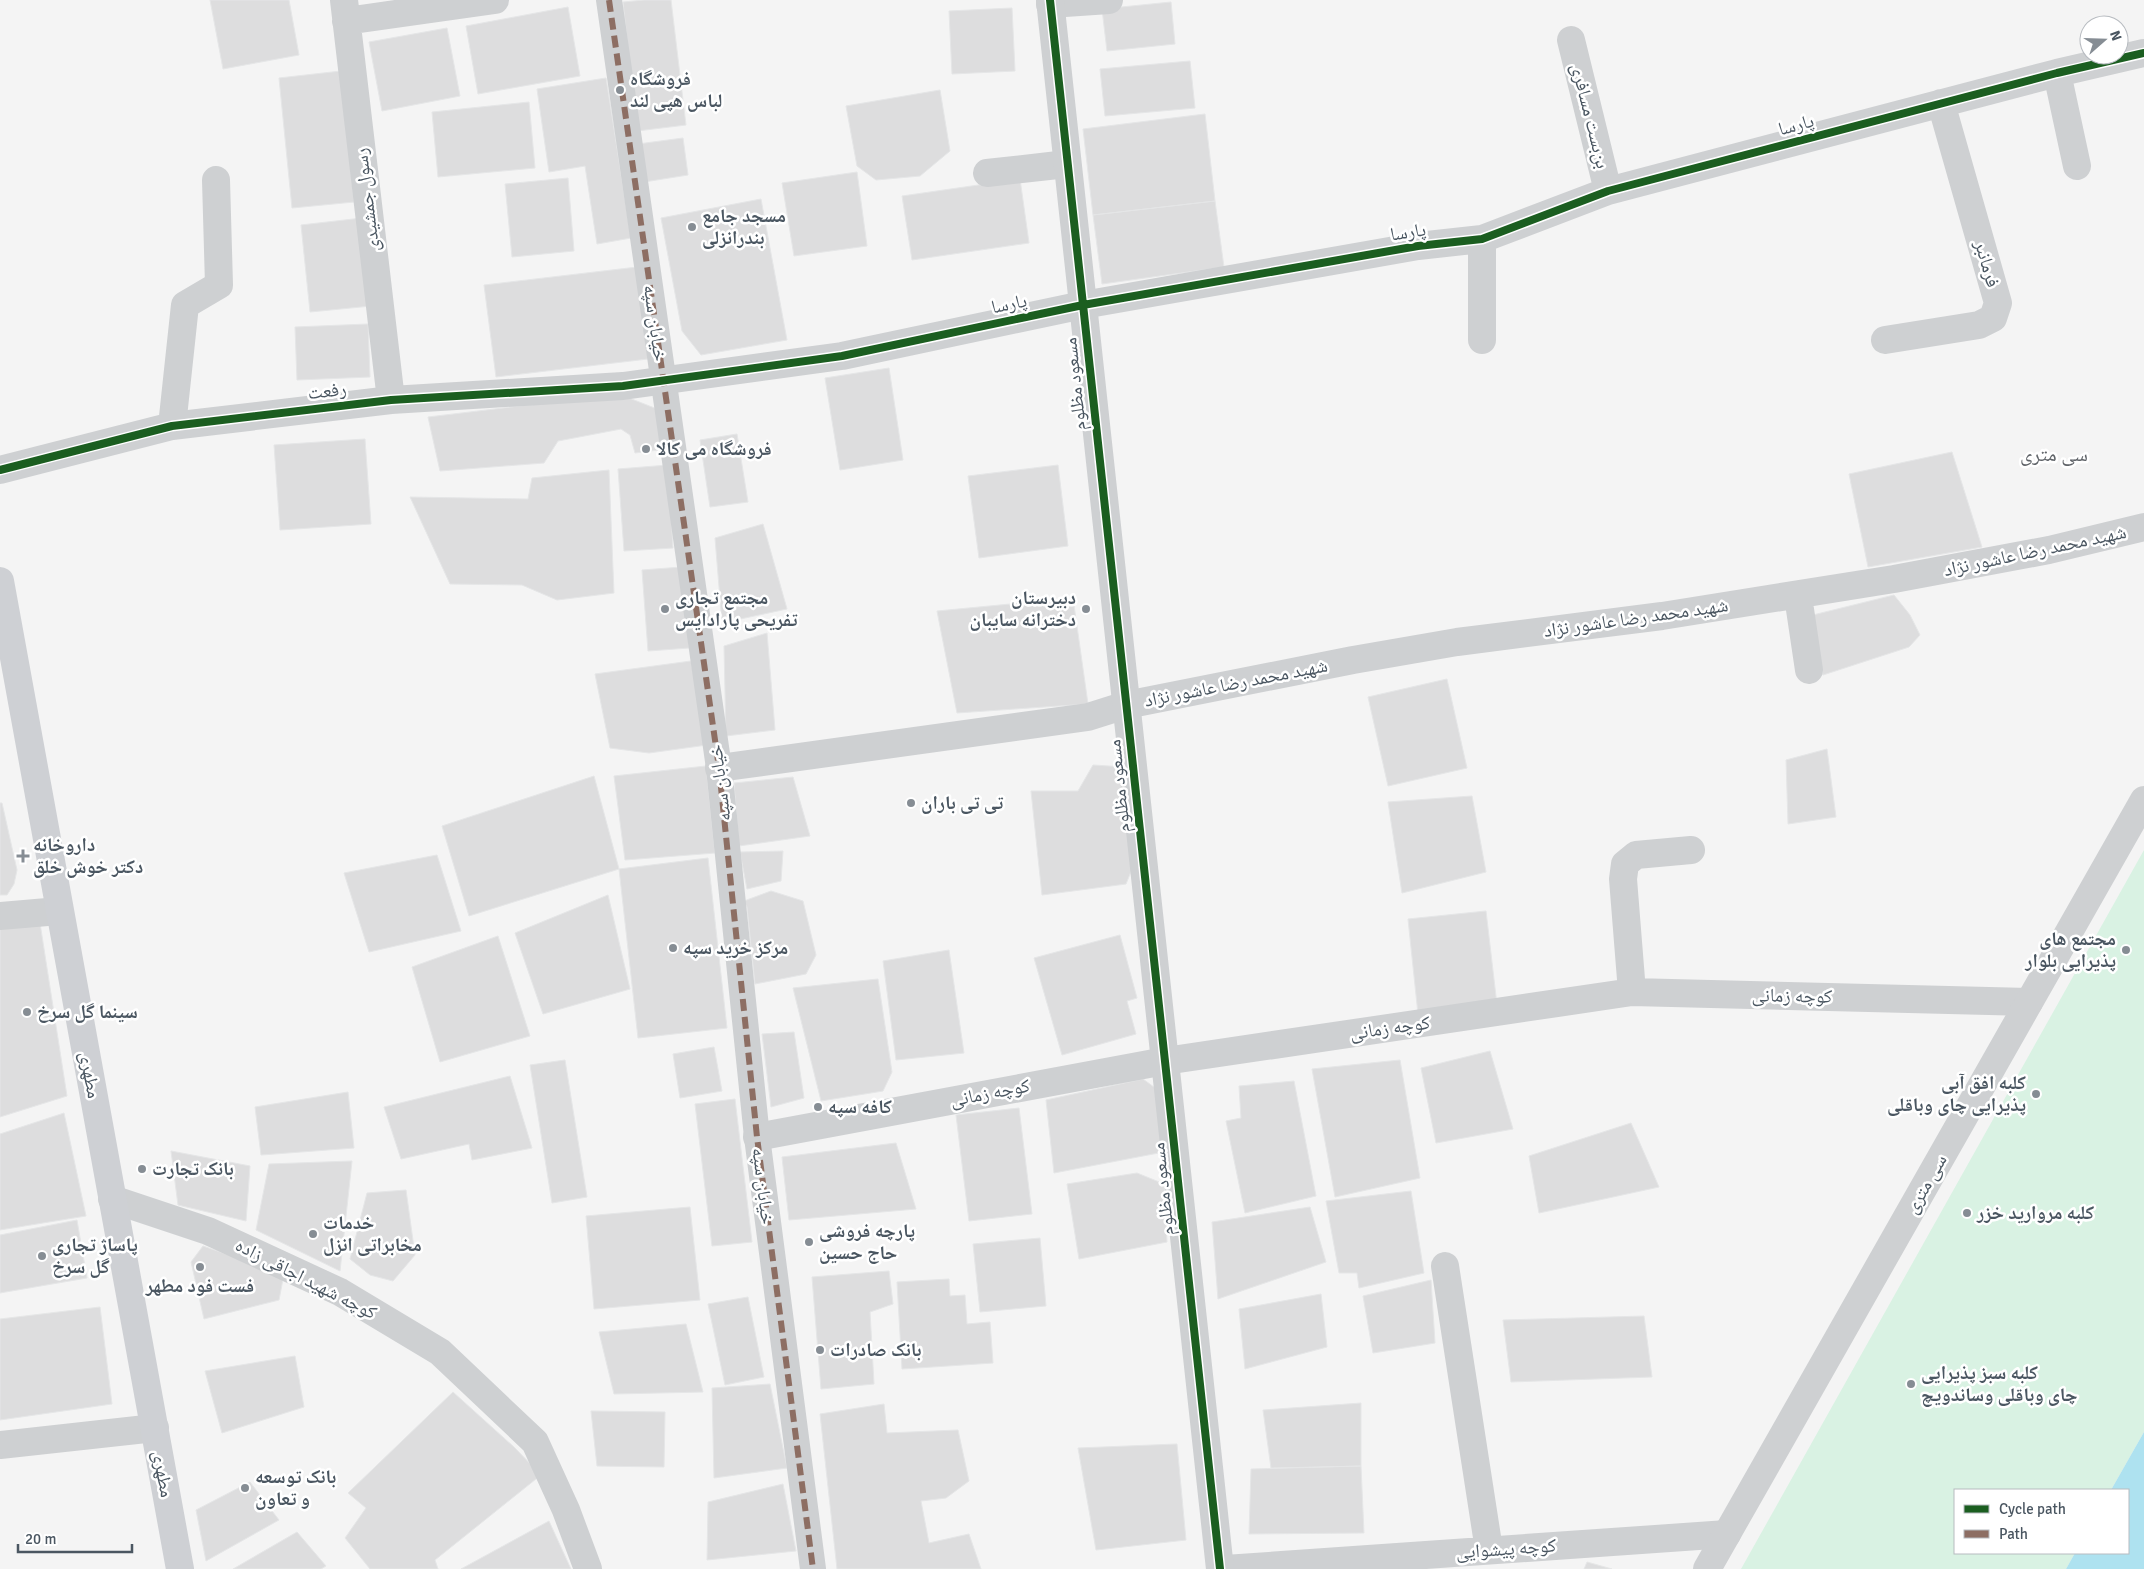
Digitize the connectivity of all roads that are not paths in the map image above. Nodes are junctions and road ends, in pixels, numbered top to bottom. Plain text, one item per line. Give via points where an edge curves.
1 (494, 0) edge
2 (609, 0) edge
3 (1108, 0) edge
4 (1050, 2) edge
5 (345, 11) edge
6 (1571, 40) dead end
7 (2144, 53) edge
8 (2057, 73) junction
9 (1941, 103) junction
10 (1067, 164) junction
11 (2077, 166) dead end
12 (986, 173) dead end
13 (216, 180) dead end
14 (1608, 191) junction
15 (1482, 239) junction
16 (1083, 305) junction
17 (1482, 340) dead end
18 (1885, 340) dead end
19 (663, 380) junction
20 (391, 400) junction
21 (172, 426) junction
22 (0, 470) edge
23 (2144, 527) edge
24 (0, 582) edge
25 (1798, 596) junction
26 (1809, 670) dead end
27 (1126, 705) junction
28 (719, 768) junction
29 (2144, 800) edge
30 (1691, 850) dead end
31 (59, 911) junction
32 (0, 916) edge
33 (1632, 992) junction
34 (2029, 1002) junction
35 (1165, 1061) junction
36 (757, 1137) junction
37 (112, 1199) junction
38 (1445, 1266) dead end
39 (154, 1428) junction
40 (0, 1445) edge
41 (1728, 1534) junction
42 (1489, 1550) junction
43 (180, 1569) edge
44 (588, 1569) edge
45 (813, 1569) edge
46 (1220, 1569) edge
47 (1225, 1569) edge
48 (1707, 1569) edge

1 - 5 street
2 - 19 street, خیابان سپه
3 - 4 street
4 - 10 street, مسعود مظلوم
5 - 20 street, رسول جمشیدی
6 - 14 street, بن‌بست مسافری
7 - 8 street, پارسا
8 - 9 street, پارسا
8 - 11 street
9 - 14 street, پارسا
9 - 18 street, فرمانبر via 1998,303 1993,318 1979,325
10 - 12 street
10 - 16 street, مسعود مظلوم
13 - 21 street via 219,285 185,305
14 - 15 street, پارسا
15 - 16 street, پارسا via 1418,246
15 - 17 street
16 - 19 street, پارسا via 842,356
16 - 27 street, مسعود مظلوم
19 - 20 street, رفعت via 623,386
19 - 28 street, خیابان سپه
20 - 21 street, رفعت
21 - 22 street, رفعت
23 - 25 street, شهید محمد رضا عاشور نژاد via 2049,550
24 - 31 main road, مطهری
25 - 26 street
25 - 27 street, شهید محمد رضا عاشور نژاد via 1458,642
27 - 28 street, شهید محمد رضا عاشور نژاد via 1088,717
27 - 35 street, مسعود مظلوم
28 - 36 street, خیابان سپه
29 - 34 street, سی متری
30 - 33 street via 1636,855 1625,864 1623,879
31 - 32 street
31 - 37 main road, مطهری
33 - 34 street, کوچه زمانی
33 - 35 street, کوچه زمانی
34 - 41 street, سی متری
35 - 36 street, کوچه زمانی
35 - 46 street, مسعود مظلوم
36 - 45 street, خیابان سپه
37 - 39 main road, مطهری
37 - 44 street, کوچه شهید اجاقی زاده via 208,1231 332,1288 440,1352 535,1442
38 - 42 street
39 - 40 street
39 - 43 main road, مطهری
41 - 42 street, کوچه پیشوایی
41 - 48 street, سی متری
42 - 47 street, کوچه پیشوایی

